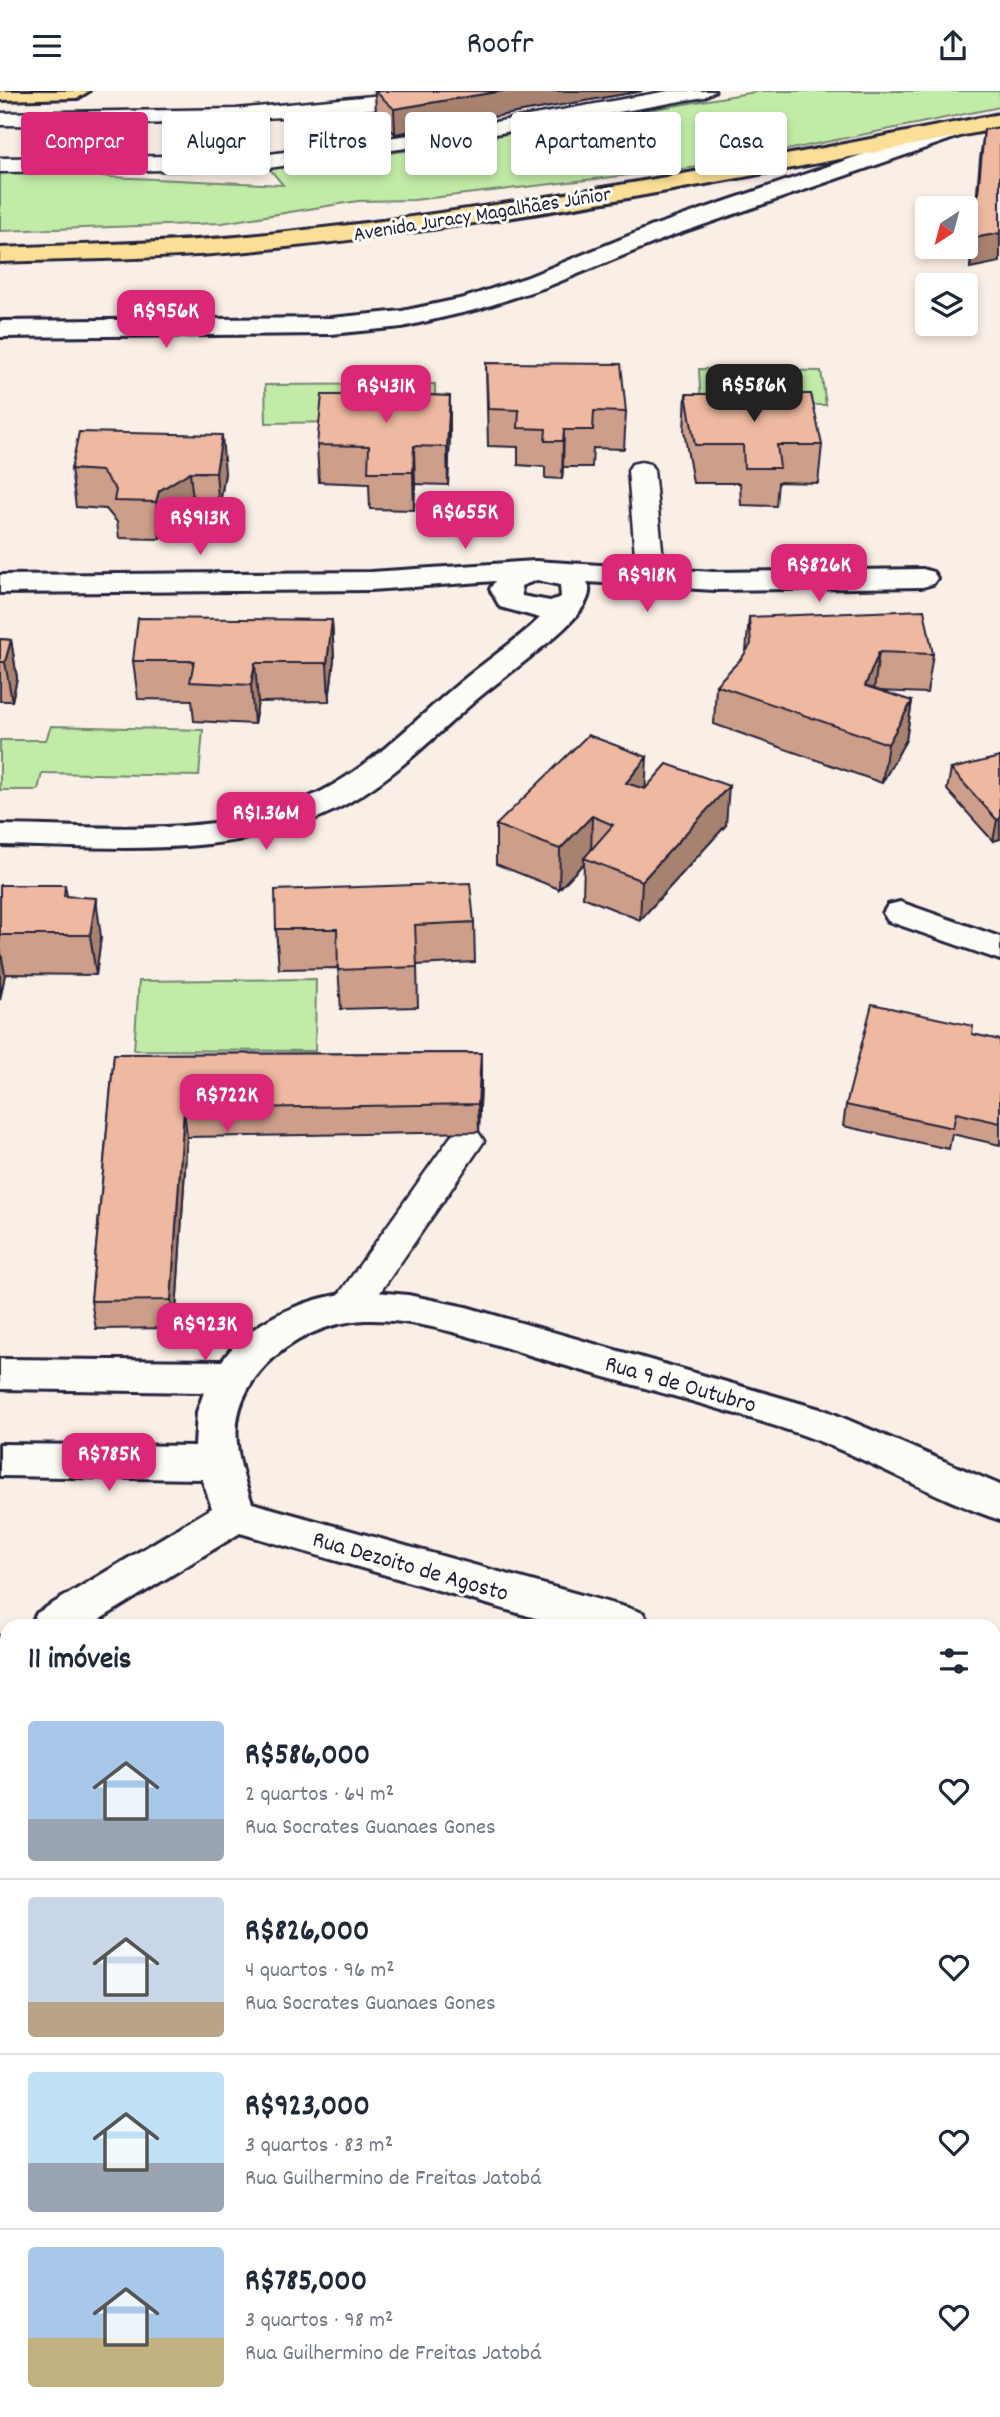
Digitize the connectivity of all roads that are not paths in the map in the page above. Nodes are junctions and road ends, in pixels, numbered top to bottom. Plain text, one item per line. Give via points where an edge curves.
1 (75, 91) edge
2 (470, 91) edge
3 (704, 91) edge
4 (0, 93) edge
5 (0, 119) edge
6 (1000, 121) edge
7 (960, 129) junction
8 (0, 165) edge
9 (0, 255) edge
10 (0, 328) edge
11 (641, 470) dead end
12 (544, 571) junction
13 (923, 578) dead end
14 (651, 579) junction
15 (400, 581) junction
16 (715, 581) junction
17 (0, 584) edge
18 (509, 599) junction
19 (571, 602) junction
20 (470, 690) junction
21 (0, 835) edge
22 (900, 913) dead end
23 (1000, 949) edge
24 (466, 1141) edge
25 (350, 1307) junction
26 (0, 1374) edge
27 (232, 1377) junction
28 (0, 1460) edge
29 (218, 1463) junction
30 (1000, 1503) edge
31 (235, 1515) junction
32 (64, 1619) edge
33 (603, 1619) edge

1 - 4 main road
2 - 5 lane via 247,115
3 - 8 lane via 460,134 262,162
6 - 7 main road, Avenida Juracy Magalhães Júnior
7 - 9 main road, Avenida Juracy Magalhães Júnior via 370,232 246,244
7 - 10 street via 696,218 537,282 470,304 402,319 331,326
11 - 14 lane
12 - 14 street
12 - 15 street
12 - 18 street via 510,580 505,589
12 - 19 street via 576,583 578,592
13 - 16 street
14 - 16 street
15 - 17 street
15 - 18 street via 461,587
16 - 19 street
18 - 19 street via 538,610
18 - 20 street via 503,638
19 - 20 street via 536,639
20 - 21 street via 368,775 328,801 285,820 232,832
22 - 23 street
24 - 25 lane
25 - 27 street, Rua 9 de Outubro via 287,1328 258,1347
25 - 30 street, Rua 9 de Outubro via 408,1308 752,1403 836,1431
26 - 27 street
27 - 29 street, Rua 9 de Outubro via 218,1406
28 - 29 street
29 - 31 street, Rua 9 de Outubro
31 - 32 street
31 - 33 street, Rua Dezoito de Agosto

